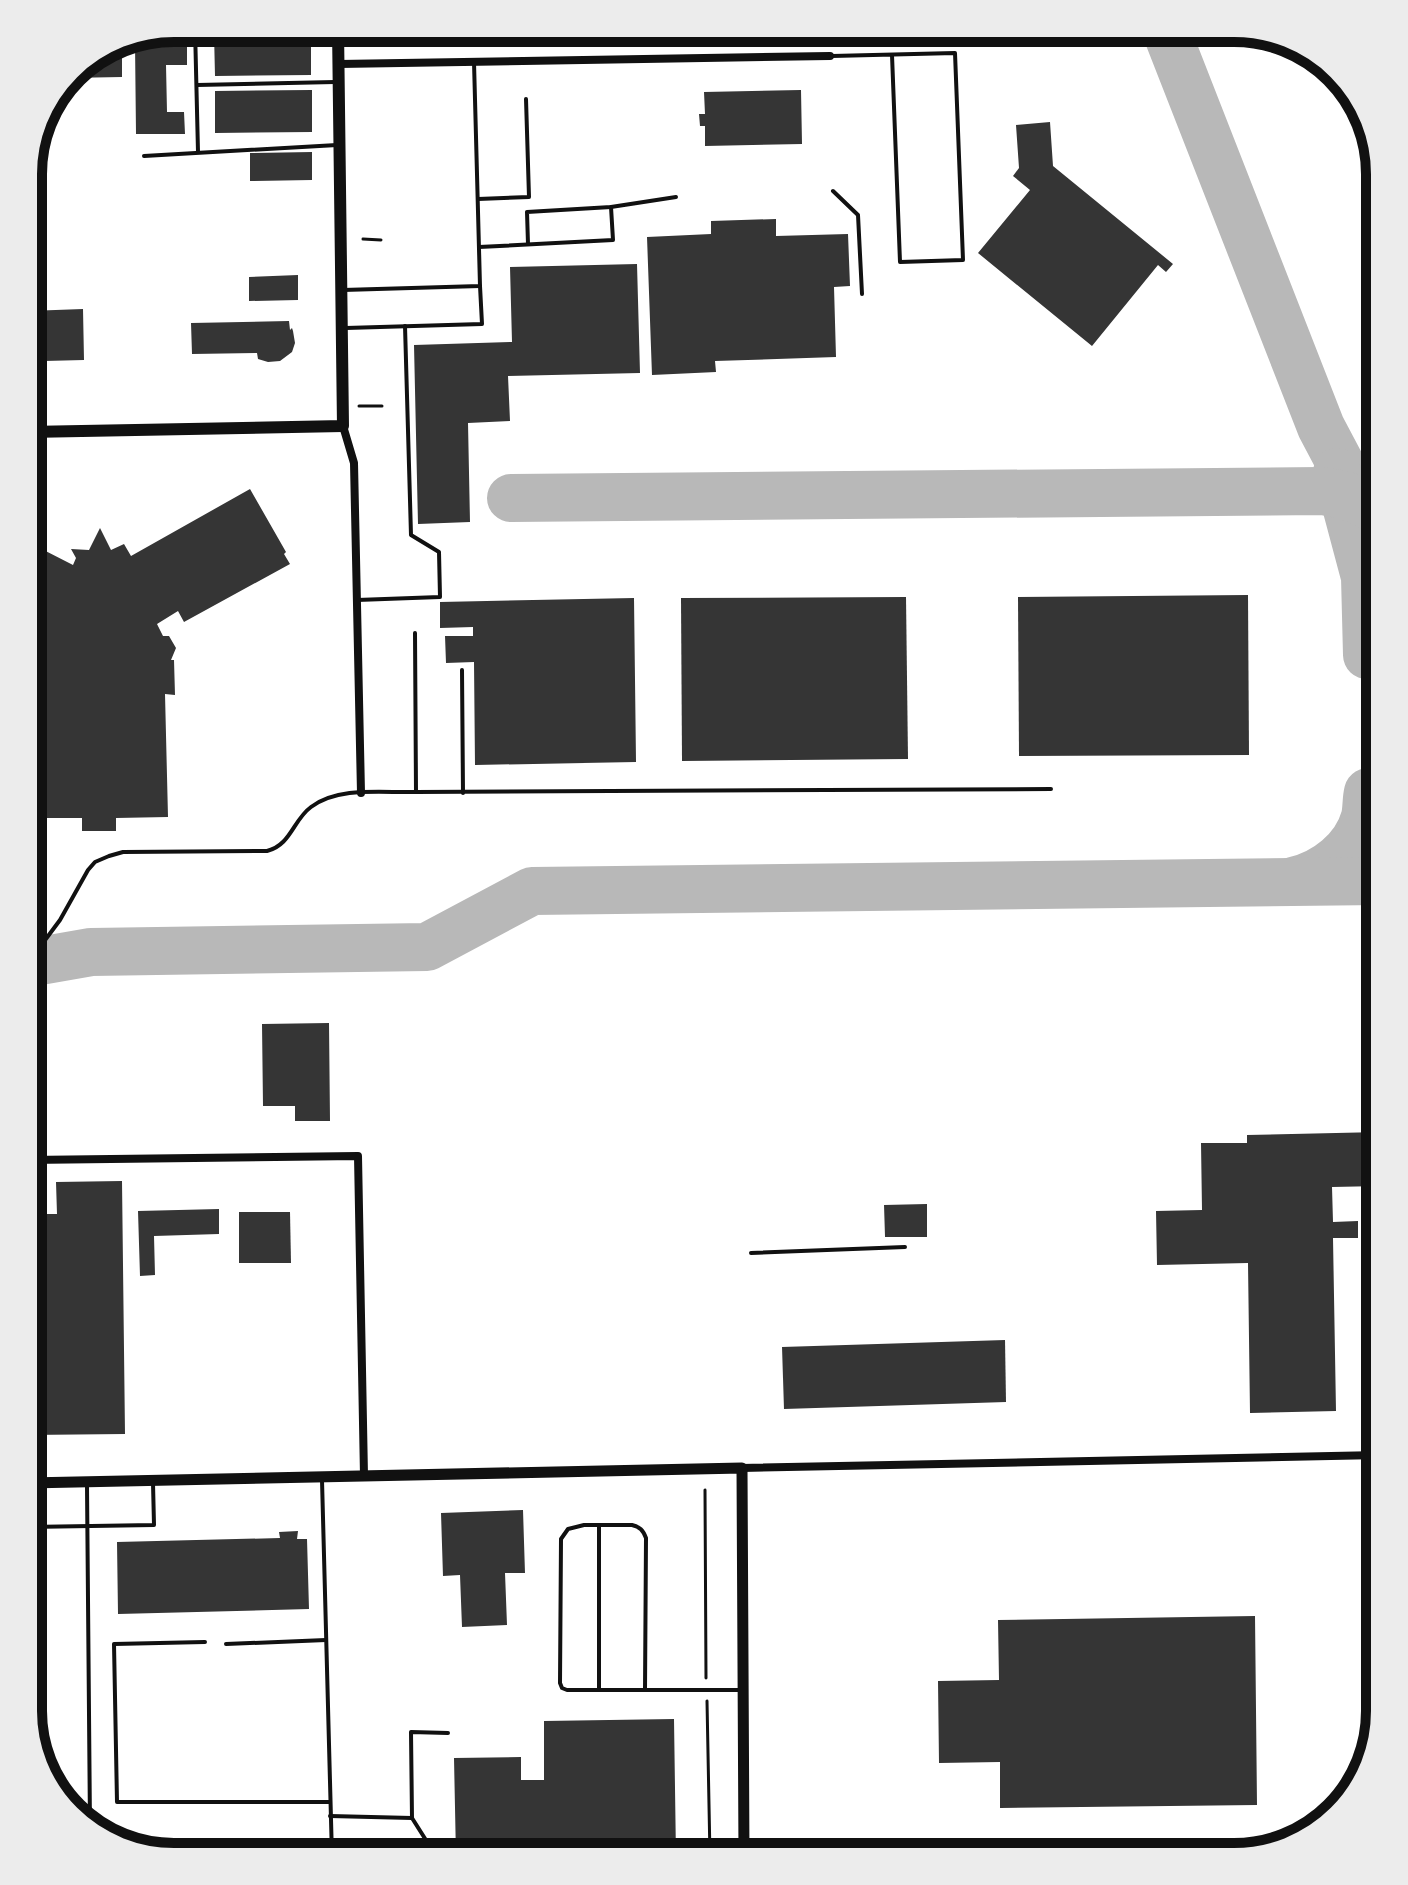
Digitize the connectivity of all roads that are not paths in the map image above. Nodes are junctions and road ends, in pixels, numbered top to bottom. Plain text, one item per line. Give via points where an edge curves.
1 (195, 42) edge
2 (338, 42) edge
3 (892, 55) junction
4 (830, 56) joint
5 (474, 62) junction
6 (339, 64) junction
7 (338, 82) junction
8 (197, 85) junction
9 (526, 99) dead end
10 (339, 145) junction
11 (198, 152) junction
12 (144, 156) dead end
13 (833, 191) dead end
14 (676, 197) dead end
15 (478, 199) junction
16 (611, 207) junction
17 (528, 244) junction
18 (479, 247) junction
19 (480, 286) junction
20 (340, 290) junction
21 (862, 294) dead end
22 (405, 326) junction
23 (341, 328) junction
24 (343, 426) junction
25 (42, 432) edge
26 (357, 600) junction
27 (415, 633) dead end
28 (462, 670) dead end
29 (1051, 789) dead end
30 (416, 792) junction
31 (361, 793) junction
32 (463, 793) junction
33 (42, 944) edge
34 (42, 1160) edge
35 (905, 1247) dead end
36 (751, 1253) dead end
37 (1366, 1455) edge
38 (742, 1468) junction
39 (364, 1476) junction
40 (322, 1477) junction
41 (153, 1480) junction
42 (87, 1482) junction
43 (42, 1483) edge
44 (599, 1525) junction
45 (42, 1527) edge
46 (87, 1527) junction
47 (326, 1640) junction
48 (205, 1642) dead end
49 (226, 1644) dead end
50 (599, 1690) junction
51 (645, 1690) junction
52 (743, 1690) junction
53 (448, 1733) dead end
54 (330, 1802) junction
55 (90, 1812) edge
56 (330, 1816) junction
57 (412, 1818) junction
58 (331, 1843) edge
59 (428, 1843) edge
60 (744, 1843) edge

1 - 8 lane
2 - 6 main road
3 - 3 lane via 955,53 963,260 900,262
3 - 4 lane
4 - 5 street
5 - 6 street
5 - 15 lane
6 - 7 main road
7 - 8 lane
7 - 10 main road
8 - 11 lane
9 - 15 lane via 529,197
10 - 11 lane
10 - 20 main road
11 - 12 lane
13 - 21 lane via 858,215
14 - 16 lane
15 - 18 lane
16 - 17 lane via 527,212
16 - 17 lane via 613,240
17 - 18 lane
18 - 19 lane
19 - 20 lane
19 - 22 lane via 482,324
20 - 23 main road
22 - 23 lane
22 - 26 lane via 411,535 439,552 440,597
23 - 24 main road
24 - 25 main road
24 - 26 street via 354,463
26 - 31 street
27 - 30 lane
28 - 32 lane
29 - 32 lane
30 - 31 lane
30 - 32 lane
31 - 33 lane via 335,795 312,806 286,841 267,851 123,852 95,862
34 - 39 street via 358,1156
35 - 36 lane
37 - 38 street
38 - 39 street
38 - 52 street
39 - 40 street
40 - 41 street
40 - 47 lane
41 - 42 street
41 - 46 lane via 154,1525
42 - 43 street
42 - 46 lane
44 - 50 lane
44 - 50 lane via 574,1526 561,1539 560,1669 562,1688
44 - 51 lane via 638,1527 646,1538
45 - 46 lane
46 - 55 lane
47 - 49 lane
47 - 54 lane
48 - 54 lane via 114,1644 117,1802
50 - 51 lane
51 - 52 lane
52 - 60 street
53 - 57 lane via 411,1732
54 - 56 lane
56 - 57 lane
56 - 58 lane
57 - 59 lane

